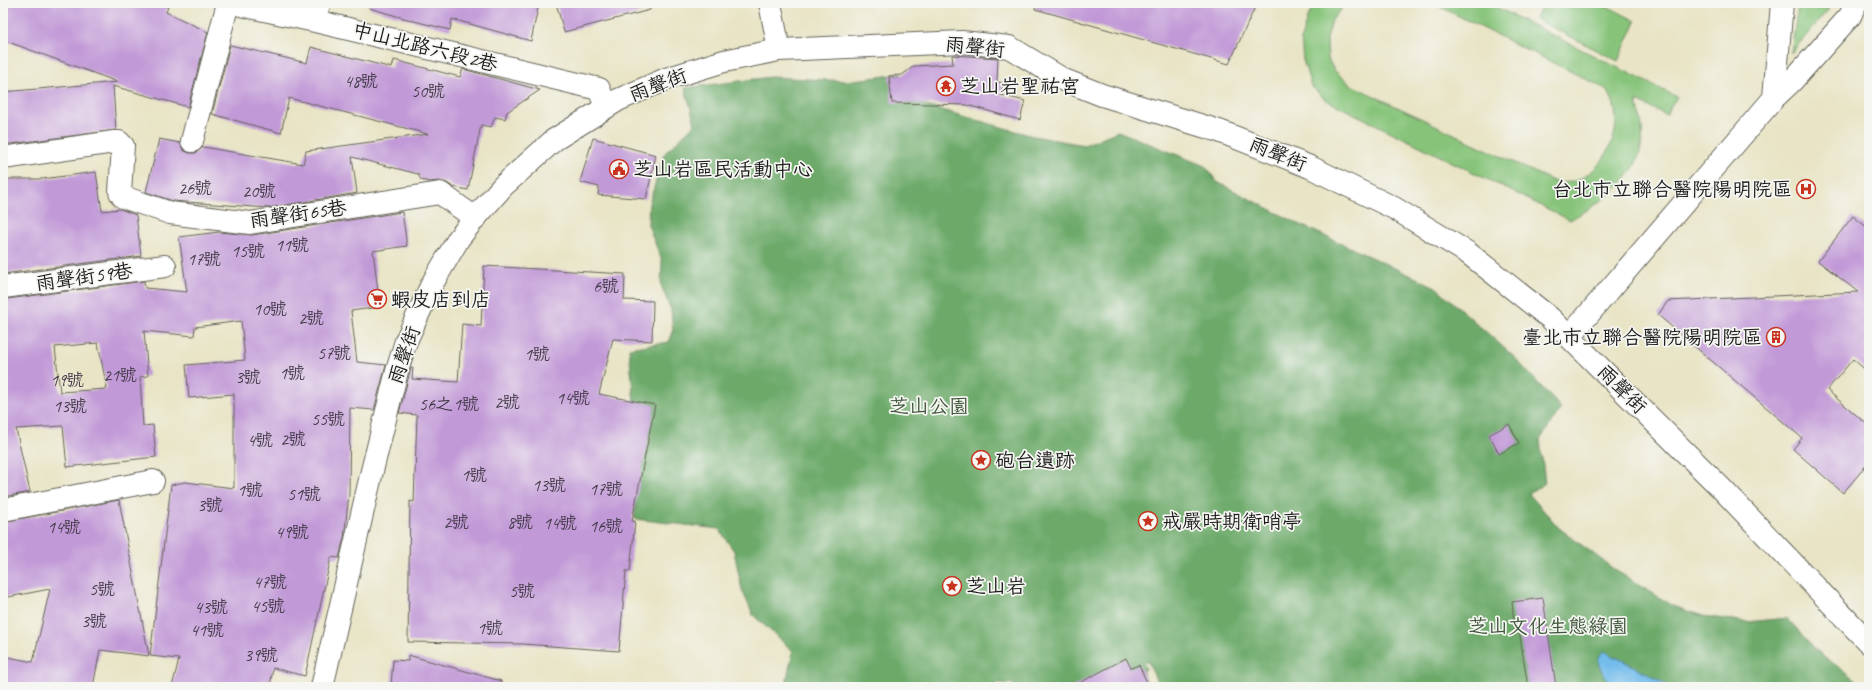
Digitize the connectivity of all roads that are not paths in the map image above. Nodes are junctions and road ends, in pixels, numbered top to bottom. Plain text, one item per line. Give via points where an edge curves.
1 (228, 3) edge
2 (232, 3) edge
3 (770, 3) edge
4 (1782, 3) edge
5 (1856, 3) edge
6 (317, 12) edge
7 (779, 50) junction
8 (1774, 98) junction
9 (606, 107) junction
10 (192, 141) dead end
11 (3, 158) edge
12 (475, 218) junction
13 (165, 266) dead end
14 (3, 287) edge
15 (1569, 337) junction
16 (153, 481) dead end
17 (3, 510) edge
18 (1869, 643) edge
19 (322, 687) edge

1 - 10 street
2 - 6 street, 中山北路六段2巷
3 - 7 street
4 - 8 street
5 - 8 street via 1850,16
6 - 9 street, 中山北路六段2巷 via 599,89
7 - 9 street, 雨聲街 via 724,61 666,79
7 - 15 street, 雨聲街 via 962,42 1009,47 1064,80 1102,96 1219,131 1310,167 1394,208 1468,253 1550,318
8 - 15 street
9 - 12 street, 雨聲街 via 554,140 504,186
11 - 12 street, 雨聲街65巷 via 119,142 123,146 120,192 124,197 170,213 250,223 440,193
12 - 19 street, 雨聲街 via 459,238 432,284 406,341 396,371
13 - 14 street, 雨聲街59巷
15 - 18 street, 雨聲街 via 1721,488
16 - 17 street

